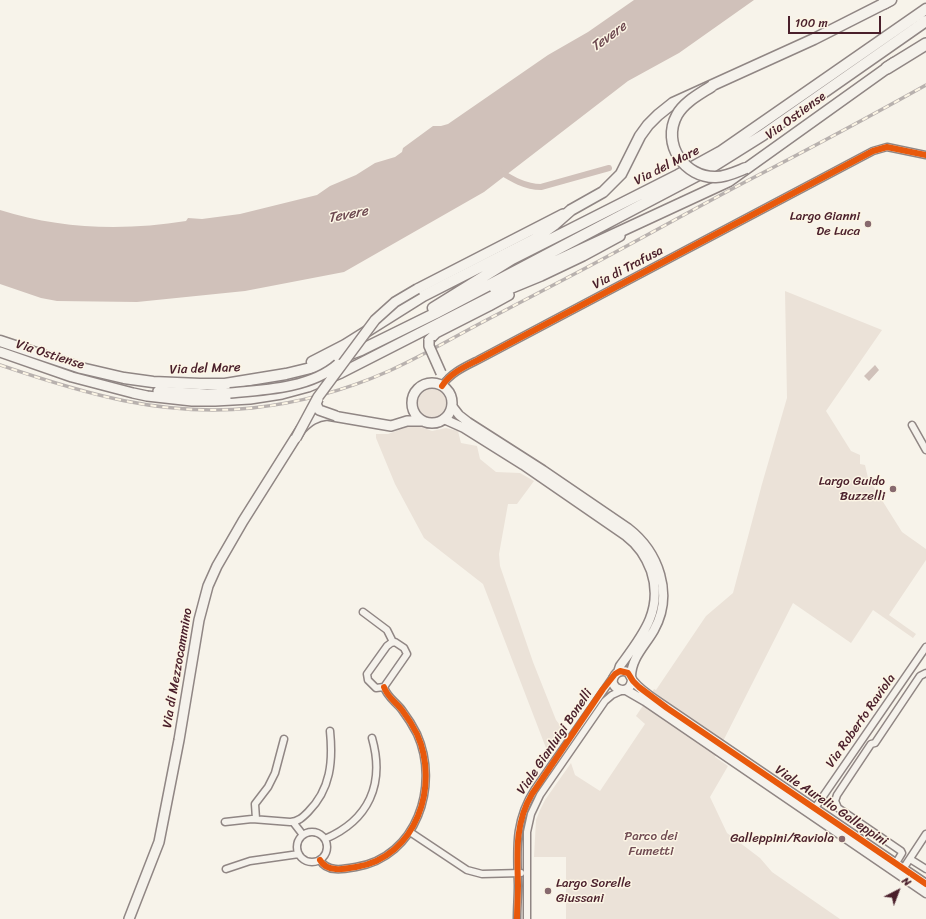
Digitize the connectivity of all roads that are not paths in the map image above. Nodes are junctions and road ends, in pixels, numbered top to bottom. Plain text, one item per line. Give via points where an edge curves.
1 (888, 1) edge
2 (926, 9) edge
3 (926, 21) edge
4 (926, 40) edge
5 (926, 44) edge
6 (887, 68) junction
7 (712, 86) junction
8 (926, 155) edge
9 (746, 168) junction
10 (677, 205) junction
11 (571, 210) junction
12 (541, 276) junction
13 (436, 313) junction
14 (407, 326) junction
15 (0, 341) edge
16 (0, 352) edge
17 (351, 352) junction
18 (274, 376) junction
19 (92, 382) junction
20 (441, 385) junction
21 (318, 397) junction
22 (452, 406) junction
23 (336, 416) junction
24 (444, 419) junction
25 (422, 421) junction
26 (912, 424) dead end
27 (296, 438) junction
28 (926, 450) edge
29 (363, 612) dead end
30 (393, 642) junction
31 (925, 650) edge
32 (926, 673) edge
33 (616, 674) junction
34 (632, 678) junction
35 (384, 687) junction
36 (376, 688) junction
37 (626, 690) junction
38 (390, 698) junction
39 (647, 698) junction
40 (330, 731) dead end
41 (372, 738) dead end
42 (284, 739) dead end
43 (721, 748) junction
44 (815, 808) junction
45 (256, 819) junction
46 (225, 822) dead end
47 (294, 822) junction
48 (410, 832) junction
49 (926, 834) edge
50 (303, 835) junction
51 (325, 839) junction
52 (299, 854) junction
53 (910, 859) junction
54 (320, 860) junction
55 (896, 864) junction
56 (226, 869) dead end
57 (903, 869) junction
58 (926, 869) edge
59 (517, 873) junction
60 (527, 873) junction
61 (926, 884) edge
62 (926, 892) edge
63 (129, 919) edge
64 (517, 919) edge
65 (527, 919) edge

1 - 7 main road
2 - 14 main road, Via del Mare via 720,152 512,259
3 - 13 main road, Via del Mare via 763,135 715,165
4 - 6 main road, Via Ostiense
5 - 6 highway
6 - 9 main road, Via Ostiense
7 - 9 main road, bridge via 689,102 677,115 672,132 675,152 681,162 703,176 724,176
7 - 11 main road, bridge via 682,98 658,115 643,132 626,166 615,181 599,195
8 - 20 street, Via di Trafusa via 890,148 873,151 463,368
9 - 10 main road, Via Ostiense, bridge via 729,181
10 - 12 main road
10 - 13 main road, Via Ostiense via 524,276
11 - 17 main road, bridge via 395,302 375,320
11 - 18 main road via 540,236 414,301 326,356
12 - 19 main road via 490,297 341,373 295,391 205,401 141,395
12 - 20 main road, bridge via 436,333 429,340 429,346 441,373
13 - 14 main road, Via del Mare
14 - 18 main road, Via del Mare via 340,358 309,369
15 - 18 main road, Via del Mare via 85,369 143,381 214,384
16 - 19 main road, Via Ostiense
17 - 19 main road, bridge via 334,368 314,379 281,387 230,394 156,391
17 - 21 main road, bridge
20 - 22 main road via 448,390
20 - 25 main road via 424,384 414,394 412,407
21 - 23 main road, Via di Mezzocammino, bridge via 316,404 319,410
21 - 27 main road, Via di Mezzocammino, bridge
22 - 24 main road
22 - 34 street via 468,422 628,528 649,549 660,574 662,606 656,627 634,661
23 - 25 main road, Via di Mezzocammino via 395,425 407,421
23 - 27 main road, Via di Mezzocammino, bridge via 316,417 301,429
24 - 25 main road via 434,423
24 - 33 street, Viale Gianluigi Bonelli via 464,428 539,476 629,539 641,551 653,578 654,606 646,629
26 - 28 street
27 - 63 main road, Via di Mezzocammino via 215,570 202,606 160,842
29 - 30 street via 387,630
30 - 35 street via 404,648 407,654
30 - 36 street via 367,674 368,680
31 - 44 street, Via Roberto Raviola
32 - 55 street via 920,676 871,744 835,800 838,808 902,850
33 - 34 street via 626,671
33 - 37 street via 613,682 616,688
33 - 59 street, Viale Gianluigi Bonelli via 603,689 525,807 518,834
34 - 37 street via 631,686
34 - 39 street
35 - 36 street
35 - 38 street
36 - 38 street
37 - 39 street
37 - 60 street, Viale Gianluigi Bonelli via 612,695 605,701 535,804 528,828
38 - 48 street via 413,727 425,764 426,784 423,800
39 - 43 street
40 - 47 street via 331,764 326,786 313,807
41 - 51 street via 377,769 370,798 355,820
42 - 45 street via 275,773 255,804
43 - 44 street, Viale Aurelio Galleppini
43 - 62 street, Viale Aurelio Galleppini
44 - 55 street, Viale Aurelio Galleppini
45 - 46 street
45 - 47 street
47 - 50 street
48 - 54 street via 390,853 369,864 334,869 326,867
48 - 59 street via 464,869 482,874
49 - 53 street
50 - 51 street via 314,832
50 - 52 street via 298,842
51 - 54 street via 326,853
52 - 54 street via 308,862
52 - 56 street via 250,861
53 - 57 street
53 - 58 street
55 - 57 street, Viale Aurelio Galleppini
57 - 61 street, Viale Aurelio Galleppini
59 - 60 street
59 - 64 street, Viale Gianluigi Bonelli
60 - 65 street, Viale Gianluigi Bonelli

